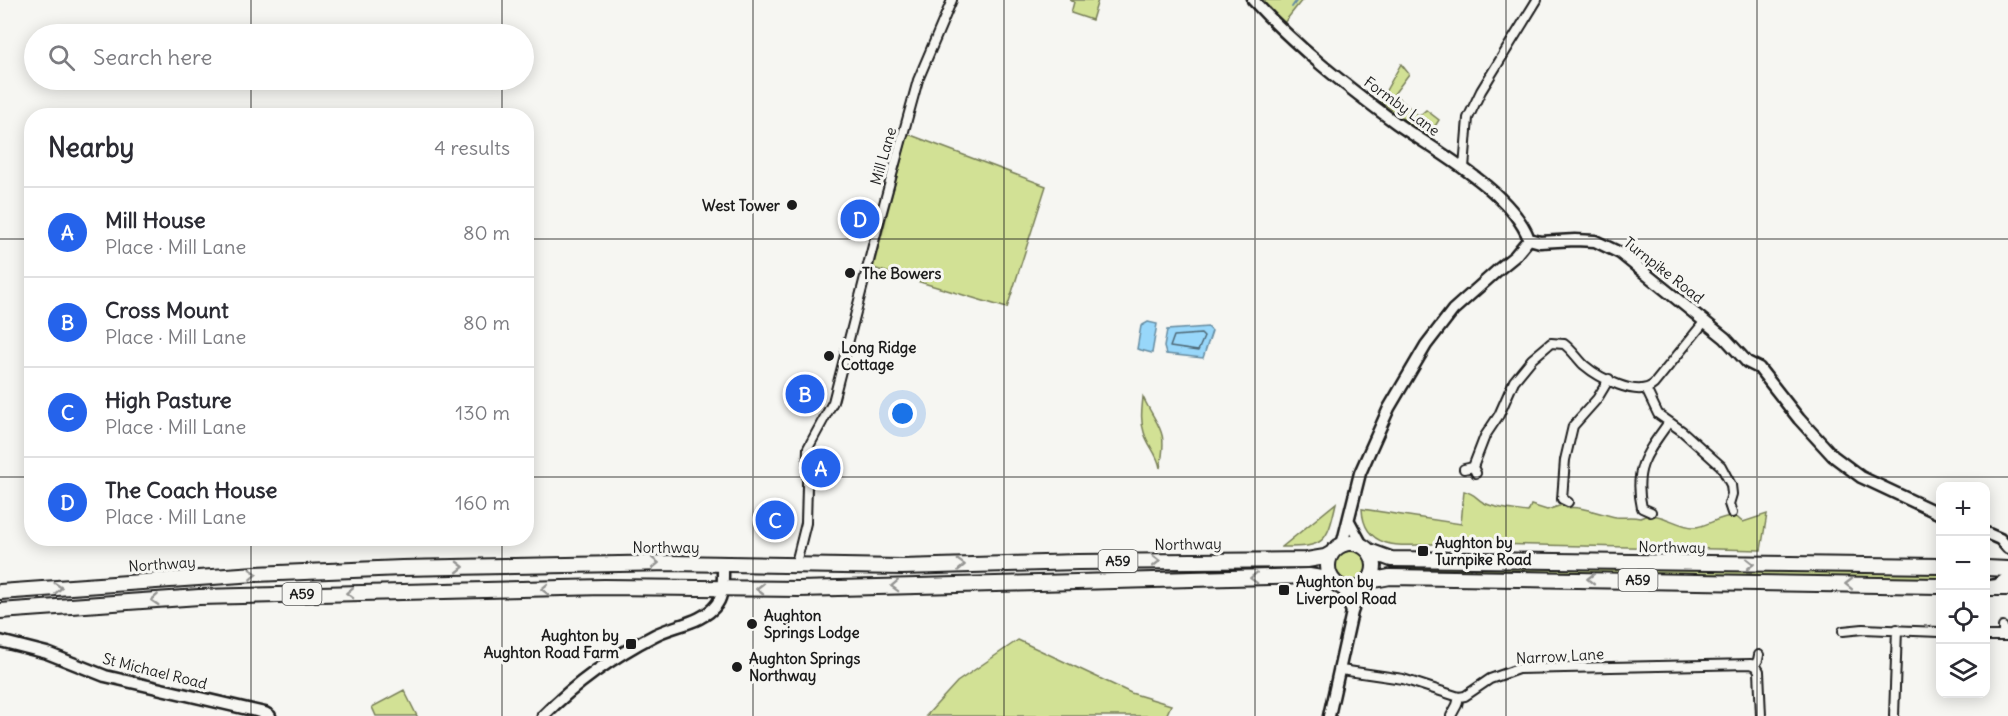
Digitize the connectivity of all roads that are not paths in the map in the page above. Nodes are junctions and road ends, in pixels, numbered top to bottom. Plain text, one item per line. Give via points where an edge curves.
1 (952, 0) edge
2 (1253, 0) edge
3 (1536, 0) edge
4 (1464, 168) junction
5 (1529, 239) junction
6 (1705, 321) junction
7 (1609, 379) junction
8 (1646, 389) junction
9 (1669, 422) junction
10 (1464, 469) dead end
11 (1561, 501) dead end
12 (1651, 512) dead end
13 (1936, 512) edge
14 (1732, 513) dead end
15 (1349, 521) junction
16 (1990, 535) edge
17 (2008, 548) edge
18 (1337, 549) junction
19 (1366, 549) junction
20 (723, 564) junction
21 (800, 566) junction
22 (1936, 566) edge
23 (1990, 568) edge
24 (2008, 569) edge
25 (2008, 578) edge
26 (1338, 584) junction
27 (1365, 584) junction
28 (1936, 586) edge
29 (1990, 586) edge
30 (1990, 587) edge
31 (2008, 588) edge
32 (800, 589) junction
33 (722, 590) junction
34 (0, 592) edge
35 (0, 611) edge
36 (1352, 612) junction
37 (2003, 627) dead end
38 (1897, 629) junction
39 (1843, 631) dead end
40 (1936, 632) edge
41 (1990, 636) edge
42 (2006, 636) edge
43 (0, 641) edge
44 (1759, 654) dead end
45 (1755, 665) junction
46 (1341, 669) junction
47 (1459, 697) junction
48 (270, 716) edge
49 (543, 716) edge
50 (1329, 716) edge
51 (1451, 716) edge
52 (1761, 716) edge
53 (1894, 716) edge

1 - 21 street, Mill Lane via 918,80 833,402 808,448 806,523 797,559
2 - 4 street, Formby Lane via 1277,26 1354,90
3 - 4 street via 1468,118
4 - 5 street, Formby Lane via 1514,213
5 - 6 street, Turnpike Road via 1586,240 1609,247
5 - 15 street via 1453,310 1426,345 1389,408 1362,466
6 - 8 street
6 - 13 street, Turnpike Road via 1747,362 1759,368 1840,462 1861,477
7 - 8 street
7 - 10 street via 1584,364 1564,344 1551,344 1514,381 1485,436 1474,470
7 - 11 street via 1573,426
8 - 9 street via 1656,410
9 - 12 street via 1641,466 1640,511
9 - 14 street via 1721,466 1731,486 1732,494 1725,505
15 - 18 street
15 - 19 street
16 - 17 street
18 - 19 highway, A59 via 1349,543
21 -> 18 highway, Northway / A59 via 1307,560
18 - 26 highway via 1328,567
19 -> 22 highway, Northway / A59 via 1390,559
19 - 27 highway via 1374,566
20 - 21 highway, Northway / A59
20 - 33 street
34 -> 20 highway, Northway / A59 via 402,568
21 - 32 highway
23 - 24 highway
25 - 29 street
26 - 27 highway, A59 via 1355,589
26 -> 32 highway, A59 via 1308,576
26 - 36 street
28 -> 27 highway, A59 via 1410,577 1390,577
27 - 36 street
30 - 31 highway
32 -> 33 highway, A59
33 -> 35 highway, A59 via 670,587 210,597
33 - 49 street via 717,604 707,613 657,634 606,663
36 - 46 street
37 - 42 street
38 - 39 street
38 - 40 street
38 - 53 street
41 - 42 street
43 - 48 street, St Michael Road via 46,653 105,676
44 - 45 street
45 - 47 street, Narrow Lane via 1518,669
45 - 52 street via 1759,671
46 - 47 street via 1403,679
46 - 50 street
47 - 51 street

